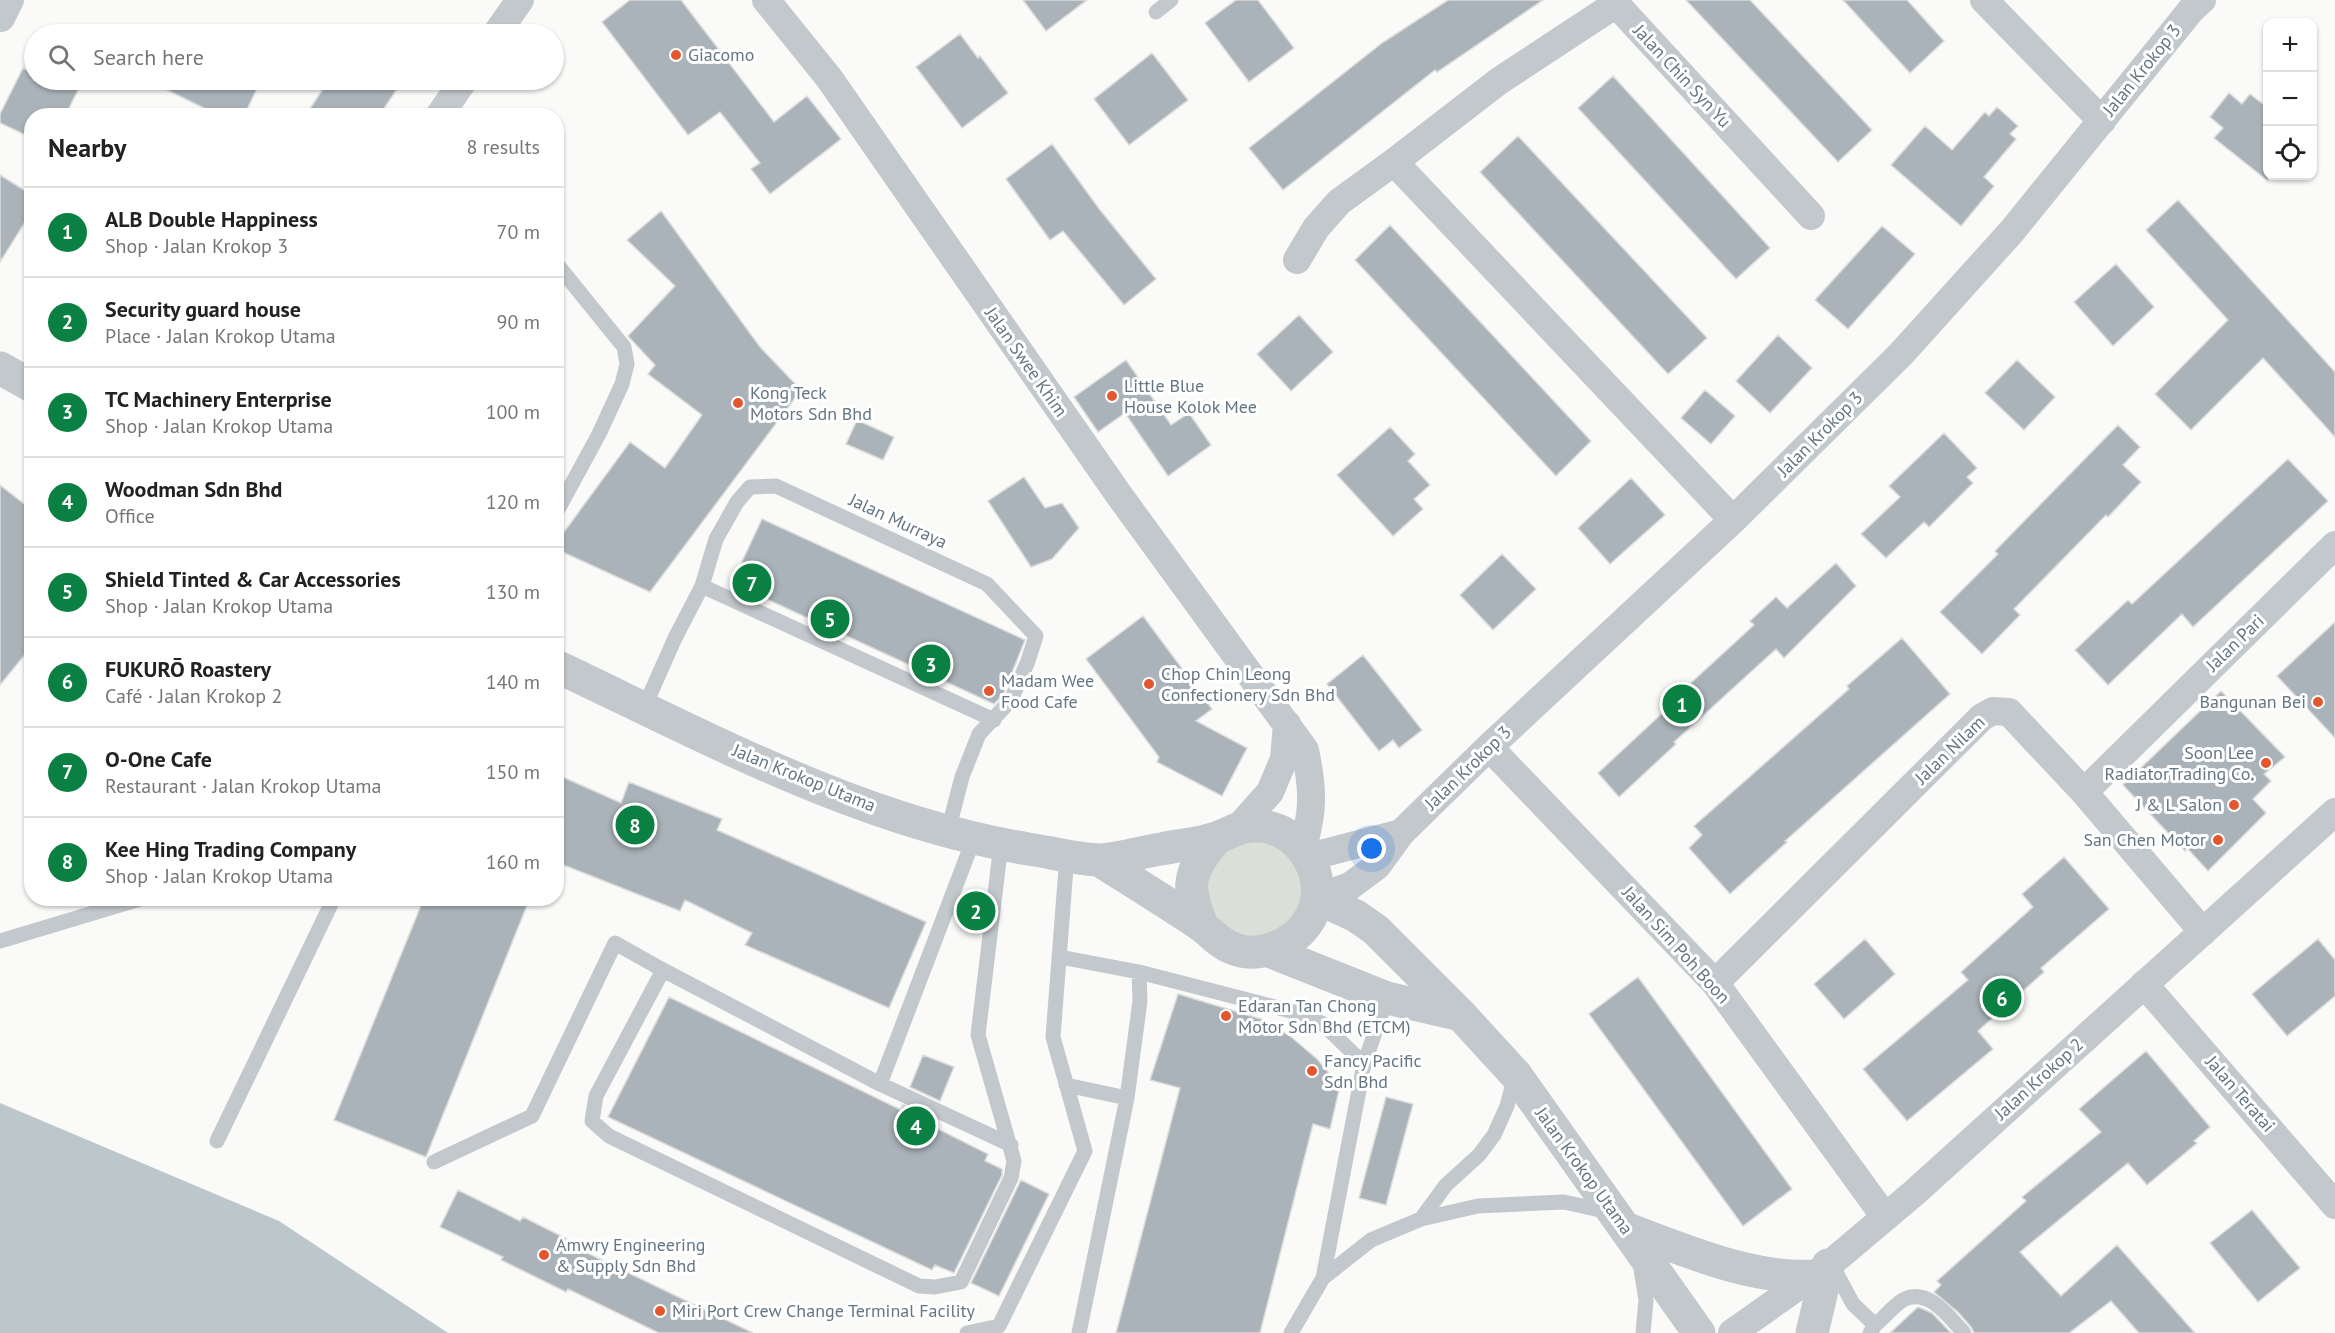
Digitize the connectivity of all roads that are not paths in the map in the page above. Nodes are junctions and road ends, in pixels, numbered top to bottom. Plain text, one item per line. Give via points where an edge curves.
1 (520, 0) edge
2 (766, 0) edge
3 (1171, 0) edge
4 (1984, 0) edge
5 (2202, 0) edge
6 (1614, 2) edge
7 (1156, 12) dead end
8 (503, 24) edge
9 (457, 90) edge
10 (445, 108) edge
11 (2102, 121) junction
12 (1394, 162) junction
13 (1811, 216) dead end
14 (1297, 260) dead end
15 (564, 273) edge
16 (0, 368) edge
17 (24, 382) edge
18 (564, 498) edge
19 (1732, 520) junction
20 (2335, 545) edge
21 (702, 586) junction
22 (564, 670) edge
23 (644, 708) junction
24 (994, 720) junction
25 (1287, 724) junction
26 (1489, 747) junction
27 (2084, 792) junction
28 (2335, 812) edge
29 (1227, 833) junction
30 (1401, 833) junction
31 (974, 838) junction
32 (1306, 852) junction
33 (1067, 855) junction
34 (1099, 860) junction
35 (1317, 898) junction
36 (116, 906) edge
37 (330, 906) edge
38 (1203, 927) junction
39 (2203, 932) junction
40 (0, 941) edge
41 (1269, 951) junction
42 (1060, 957) junction
43 (663, 969) junction
44 (1139, 972) junction
45 (1715, 983) junction
46 (2144, 984) junction
47 (1387, 998) junction
48 (1461, 1015) junction
49 (1364, 1064) junction
50 (1516, 1075) junction
51 (880, 1084) junction
52 (1066, 1085) junction
53 (1127, 1098) junction
54 (217, 1141) dead end
55 (1011, 1145) junction
56 (434, 1162) dead end
57 (2335, 1205) edge
58 (1885, 1217) junction
59 (1421, 1219) junction
60 (1626, 1228) junction
61 (1824, 1268) junction
62 (1323, 1278) junction
63 (1873, 1329) edge
64 (967, 1333) edge
65 (1079, 1333) edge
66 (1292, 1333) edge
67 (1643, 1333) edge
68 (1700, 1333) edge
69 (1732, 1333) edge
70 (1812, 1333) edge
71 (1964, 1333) edge

1 - 8 street
2 - 25 street, Jalan Swee Khim via 829,78 1119,495
3 - 7 lane
4 - 11 street
5 - 11 street, Jalan Krokop 3
6 - 12 street, Jalan Chin Syn Yu via 1499,81
6 - 13 street, Jalan Chin Syn Yu
9 - 10 street
11 - 19 street, Jalan Krokop 3 via 2012,231 1901,354
12 - 14 street, Jalan Chin Syn Yu via 1339,202 1316,228
12 - 19 street
15 - 18 lane via 624,346 627,364 599,434
16 - 17 street
19 - 26 street, Jalan Krokop 3
20 - 27 street, Jalan Pari
21 - 23 lane, Jalan Murraya
21 - 24 lane
21 - 24 lane, Jalan Murraya via 716,539 737,502 750,487 777,486 987,584 1036,636 1011,700
22 - 23 street, Jalan Krokop Utama
23 - 31 street, Jalan Krokop Utama via 841,797
24 - 31 lane, Jalan Murraya via 979,734 962,777
25 - 29 street via 1284,759 1270,792
25 - 32 street, Jalan Swee Khim via 1305,750 1311,782
26 - 30 street, Jalan Krokop 3
26 - 45 street, Jalan Sim Poh Boon
27 - 39 street, Jalan Nilam
27 - 45 street, Jalan Nilam via 2009,712 1993,711 1982,717
28 - 39 street, Jalan Krokop 2
29 - 32 street via 1262,825 1284,833
29 - 34 street
29 - 38 street via 1200,857 1192,880 1193,905
30 - 32 street
30 - 35 street, Jalan Krokop 3 via 1377,866 1350,886
31 - 33 street, Jalan Krokop Utama
31 - 51 lane
31 - 55 lane via 978,1035
32 - 35 street via 1317,877
33 - 34 street, Jalan Krokop Utama
33 - 42 lane
34 - 38 street
35 - 41 street via 1309,922 1292,940
35 - 48 street, Jalan Krokop Utama via 1376,930
36 - 40 lane
37 - 54 lane
38 - 41 street via 1229,947 1244,952
39 - 46 street, Jalan Krokop 2
41 - 47 street
42 - 44 lane
42 - 52 lane via 1053,1037
43 - 51 lane
43 - 55 lane via 596,1096 592,1121 609,1136 919,1286 935,1287 961,1282 1011,1178
43 - 56 lane via 615,943 532,1116
44 - 49 lane via 1306,1015 1323,1024
44 - 53 lane via 1140,1001
45 - 58 street, Jalan Sim Poh Boon
46 - 57 street, Jalan Teratai
46 - 58 street, Jalan Krokop 2
47 - 48 street
47 - 49 lane
48 - 50 street, Jalan Krokop Utama
49 - 62 lane
50 - 59 lane via 1494,1135 1479,1155 1446,1185
50 - 60 street, Jalan Krokop Utama
51 - 55 lane
52 - 53 lane
52 - 64 lane via 1085,1152 999,1326
53 - 65 lane
58 - 61 street, Jalan Krokop 2
59 - 60 lane via 1478,1206 1564,1202
59 - 62 lane via 1371,1240
60 - 61 street via 1719,1262 1792,1277
60 - 67 lane via 1646,1300
60 - 68 street, Jalan Krokop Utama
61 - 63 lane
61 - 69 street, Jalan Krokop 2
61 - 70 street
62 - 66 lane
63 - 71 lane via 1903,1300 1914,1297 1939,1306

